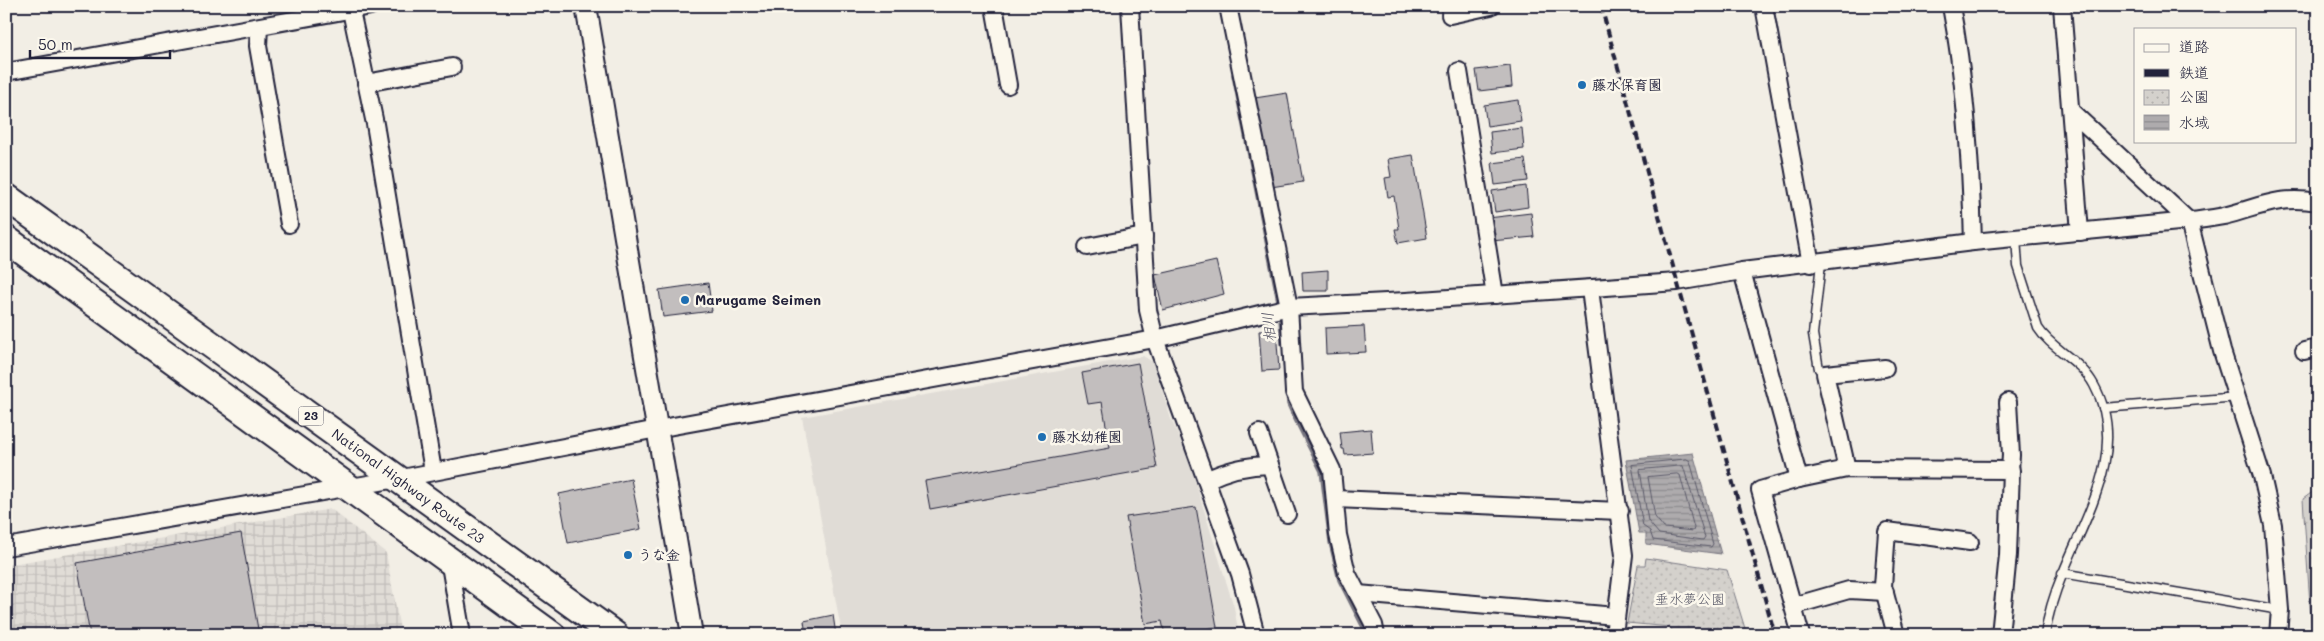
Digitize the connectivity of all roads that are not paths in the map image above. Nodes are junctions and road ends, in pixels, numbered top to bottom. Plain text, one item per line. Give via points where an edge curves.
1 (371, 6) edge
2 (586, 6) edge
3 (994, 6) edge
4 (1130, 6) edge
5 (1228, 6) edge
6 (1491, 6) edge
7 (1764, 6) edge
8 (1951, 6) edge
9 (2062, 6) edge
10 (350, 8) edge
11 (1450, 15) dead end
12 (259, 26) junction
13 (452, 67) dead end
14 (1459, 70) dead end
15 (6, 72) edge
16 (366, 83) junction
17 (1008, 85) dead end
18 (2072, 112) junction
19 (6, 197) edge
20 (2318, 202) edge
21 (2189, 221) junction
22 (289, 224) dead end
23 (2080, 232) junction
24 (1144, 236) junction
25 (2016, 238) junction
26 (6, 239) edge
27 (1973, 242) junction
28 (1087, 247) dead end
29 (1816, 263) junction
30 (1742, 271) junction
31 (1590, 289) junction
32 (1495, 296) junction
33 (1281, 308) junction
34 (1155, 339) junction
35 (1885, 368) dead end
36 (1825, 374) junction
37 (2238, 397) junction
38 (2008, 402) dead end
39 (2103, 408) junction
40 (656, 430) junction
41 (1259, 433) dead end
42 (1270, 465) junction
43 (1847, 469) junction
44 (2010, 470) junction
45 (433, 471) junction
46 (397, 479) junction
47 (1799, 479) junction
48 (1206, 480) junction
49 (349, 487) junction
50 (1335, 499) junction
51 (1620, 511) junction
52 (1287, 514) dead end
53 (1970, 542) dead end
54 (6, 547) edge
55 (448, 559) junction
56 (2062, 573) junction
57 (1885, 592) junction
58 (1358, 594) junction
59 (1793, 606) junction
60 (2280, 610) junction
61 (1616, 616) junction
62 (462, 635) edge
63 (552, 635) edge
64 (615, 635) edge
65 (692, 635) edge
66 (1256, 635) edge
67 (1376, 635) edge
68 (1614, 635) edge
69 (1801, 635) edge
70 (1896, 635) edge
71 (2000, 635) edge
72 (2044, 635) edge
73 (2278, 635) edge

1 - 10 street
2 - 40 street
3 - 17 street
4 - 24 street
5 - 33 street
6 - 11 street
7 - 29 street
8 - 27 street via 1971,174
9 - 18 street
10 - 12 street
10 - 16 street
12 - 15 street
12 - 22 street via 258,46
13 - 16 street
14 - 32 street
16 - 45 street
18 - 21 street
18 - 23 street
19 - 46 highway, National Highway Route 23 / 23
20 - 21 street via 2269,201 2224,216
21 - 23 street
21 - 37 street via 2222,351
23 - 25 street
24 - 28 street
24 - 34 street via 1148,310
25 - 27 street
25 - 39 lane via 2020,273 2038,328 2082,369 2094,385
26 - 49 highway
27 - 29 street
29 - 30 street
29 - 36 lane via 1813,334 1819,369
30 - 31 street via 1677,282
30 - 47 street
31 - 32 street
31 - 51 street
32 - 33 street via 1405,294
33 - 34 street
33 - 50 street via 1294,392 1332,470
34 - 40 street
34 - 48 street
35 - 36 street
36 - 43 street
37 - 39 lane
37 - 60 street via 2273,525
38 - 44 street
39 - 56 lane via 2106,447 2097,494
40 - 45 street
40 - 65 street
41 - 42 street
42 - 48 street via 1227,470
42 - 52 street
43 - 44 street
43 - 47 street
44 - 71 street via 2008,555
45 - 46 street
46 - 49 street
46 - 64 highway, National Highway Route 23 / 23
47 - 59 street via 1760,490
48 - 66 street via 1240,574
49 - 54 street
49 - 55 highway
50 - 51 street
50 - 58 street via 1343,559
51 - 61 street via 1624,555
53 - 57 street via 1887,531
55 - 62 street
55 - 63 highway
56 - 60 lane
56 - 72 lane
57 - 59 street via 1849,590
57 - 70 street
58 - 61 street
58 - 67 street
59 - 69 street
60 - 73 street
61 - 68 street

